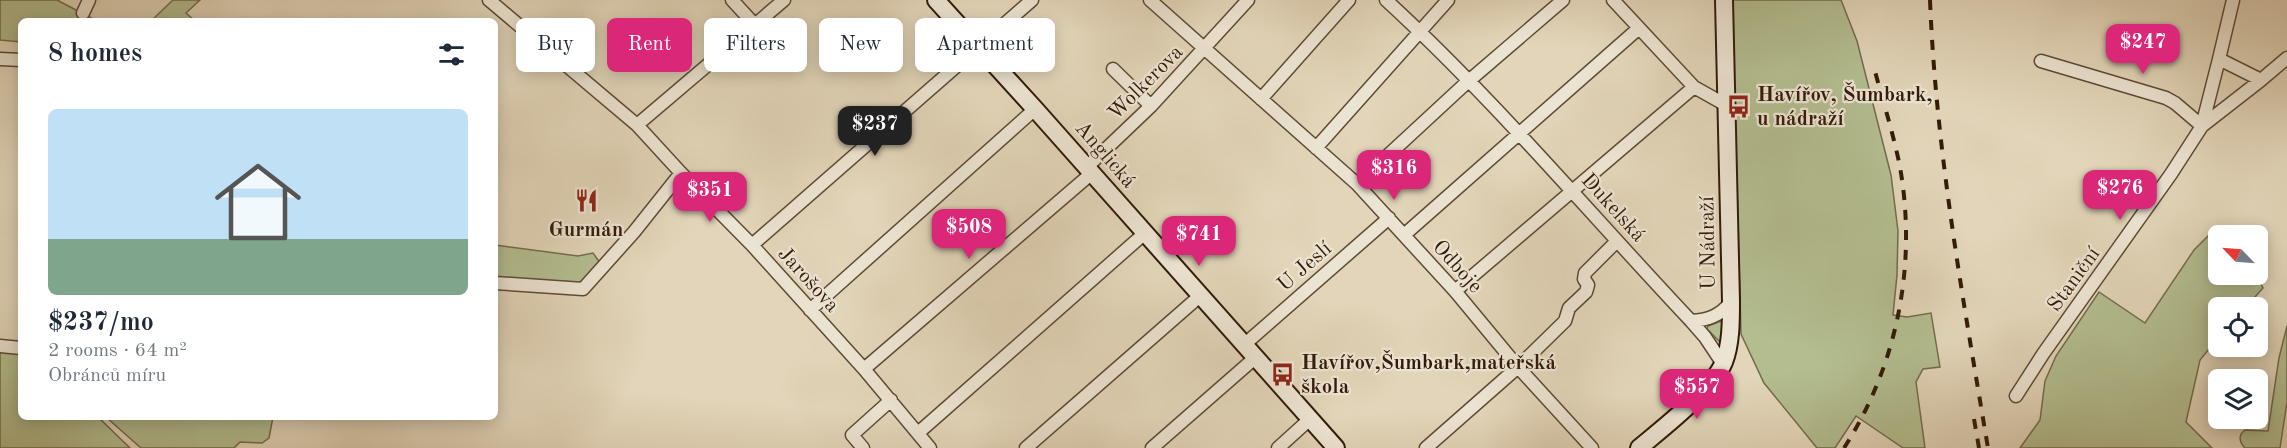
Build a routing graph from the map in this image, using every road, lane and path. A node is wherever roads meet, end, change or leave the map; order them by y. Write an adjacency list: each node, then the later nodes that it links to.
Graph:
1 (89, 0): 16 (street)
2 (489, 0): 40 (street, Jarošova)
3 (732, 0): 17 (street)
4 (784, 0): 18 (street)
5 (936, 0): 19 (street, Anglická)
6 (1032, 0): 20 (street)
7 (1150, 0): 23 (street, Odboje)
8 (1248, 0): 23 (street)
9 (1349, 0): 36 (street)
10 (1386, 0): 22 (street, Dukelská)
11 (1448, 0): 22 (street)
12 (1563, 0): 34 (street)
13 (1613, 0): 21 (street)
14 (1724, 0): 37 (street, U Nádraží)
15 (2233, 0): 26 (street, Staniční)
16 (83, 13)
17 (749, 18)
18 (763, 18)
19 (952, 18)
20 (1012, 18)
21 (1639, 28): 35 (street); 42 (street)
22 (1421, 32): 34 (street, Dukelská); 43 (street)
23 (1204, 49): 36 (street, Odboje); 38 (street, Wolkerova)
24 (2287, 58): 33 (street, Staniční)
25 (0, 59): 27 (street)
26 (2219, 59): 33 (street); 41 (street, Staniční)
27 (18, 60)
28 (2041, 61): 41 (street)
29 (704, 68): 40 (street)
30 (1113, 69): 38 (street)
31 (951, 72): 52 (street)
32 (1001, 72): 39 (street, Anglická)
33 (2261, 80): 41 (street, Staniční)
34 (1468, 82): 42 (street, Dukelská); 46 (street)
35 (1694, 87): 37 (street); 47 (street)
36 (1261, 99): 43 (street, Odboje)
37 (1726, 105): 56 (street, U Nádraží)
38 (1151, 106): 44 (street, Wolkerova)
39 (1035, 109): 44 (street, Anglická); 57 (street)
40 (637, 124): 45 (street, Jarošova)
41 (2202, 126): 66 (street, Staniční)
42 (1519, 134): 47 (street, Dukelská); 50 (street)
43 (1316, 148): 46 (street, Odboje)
44 (1089, 170): 49 (street, Anglická); 65 (street, Wolkerova)
45 (681, 173): 52 (street, Jarošova); 53 (street)
46 (1357, 184): 48 (street, Odboje)
47 (1572, 189): 51 (street, Dukelská); 54 (street)
48 (1389, 218): 50 (street, Odboje); 59 (street, U Jeslí)
49 (1145, 233): 55 (street, Anglická); 69 (street)
50 (1404, 235): 54 (street, Odboje)
51 (1617, 241): 58 (street, Dukelská); 64 (street)
52 (752, 245): 57 (street, Jarošova)
53 (498, 283)
54 (1455, 291): 64 (street, Odboje)
55 (1201, 295): 59 (street, Anglická); 72 (street)
56 (1731, 302): 58 (street); 63 (street, U Nádraží)
57 (810, 310): 65 (street, Jarošova)
58 (1691, 321): 63 (street, Dukelská)
59 (1245, 344): 62 (street, Anglická)
60 (0, 346): 61 (street)
61 (18, 348)
62 (1256, 357): 68 (street, Anglická); 73 (street)
63 (1723, 364): 78 (street, U Nádraží)
64 (1518, 366): 76 (street); 77 (street, Odboje)
65 (864, 369): 67 (street, Jarošova)
66 (2016, 396)
67 (891, 400): 69 (street, Jarošova); 70 (street)
68 (1310, 419): 74 (street); 75 (street, Anglická)
69 (918, 434): 71 (street, Jarošova)
70 (863, 448)
71 (930, 448)
72 (1026, 448)
73 (1152, 448)
74 (1278, 448)
75 (1336, 448)
76 (1426, 448)
77 (1592, 448)
78 (1639, 448)

